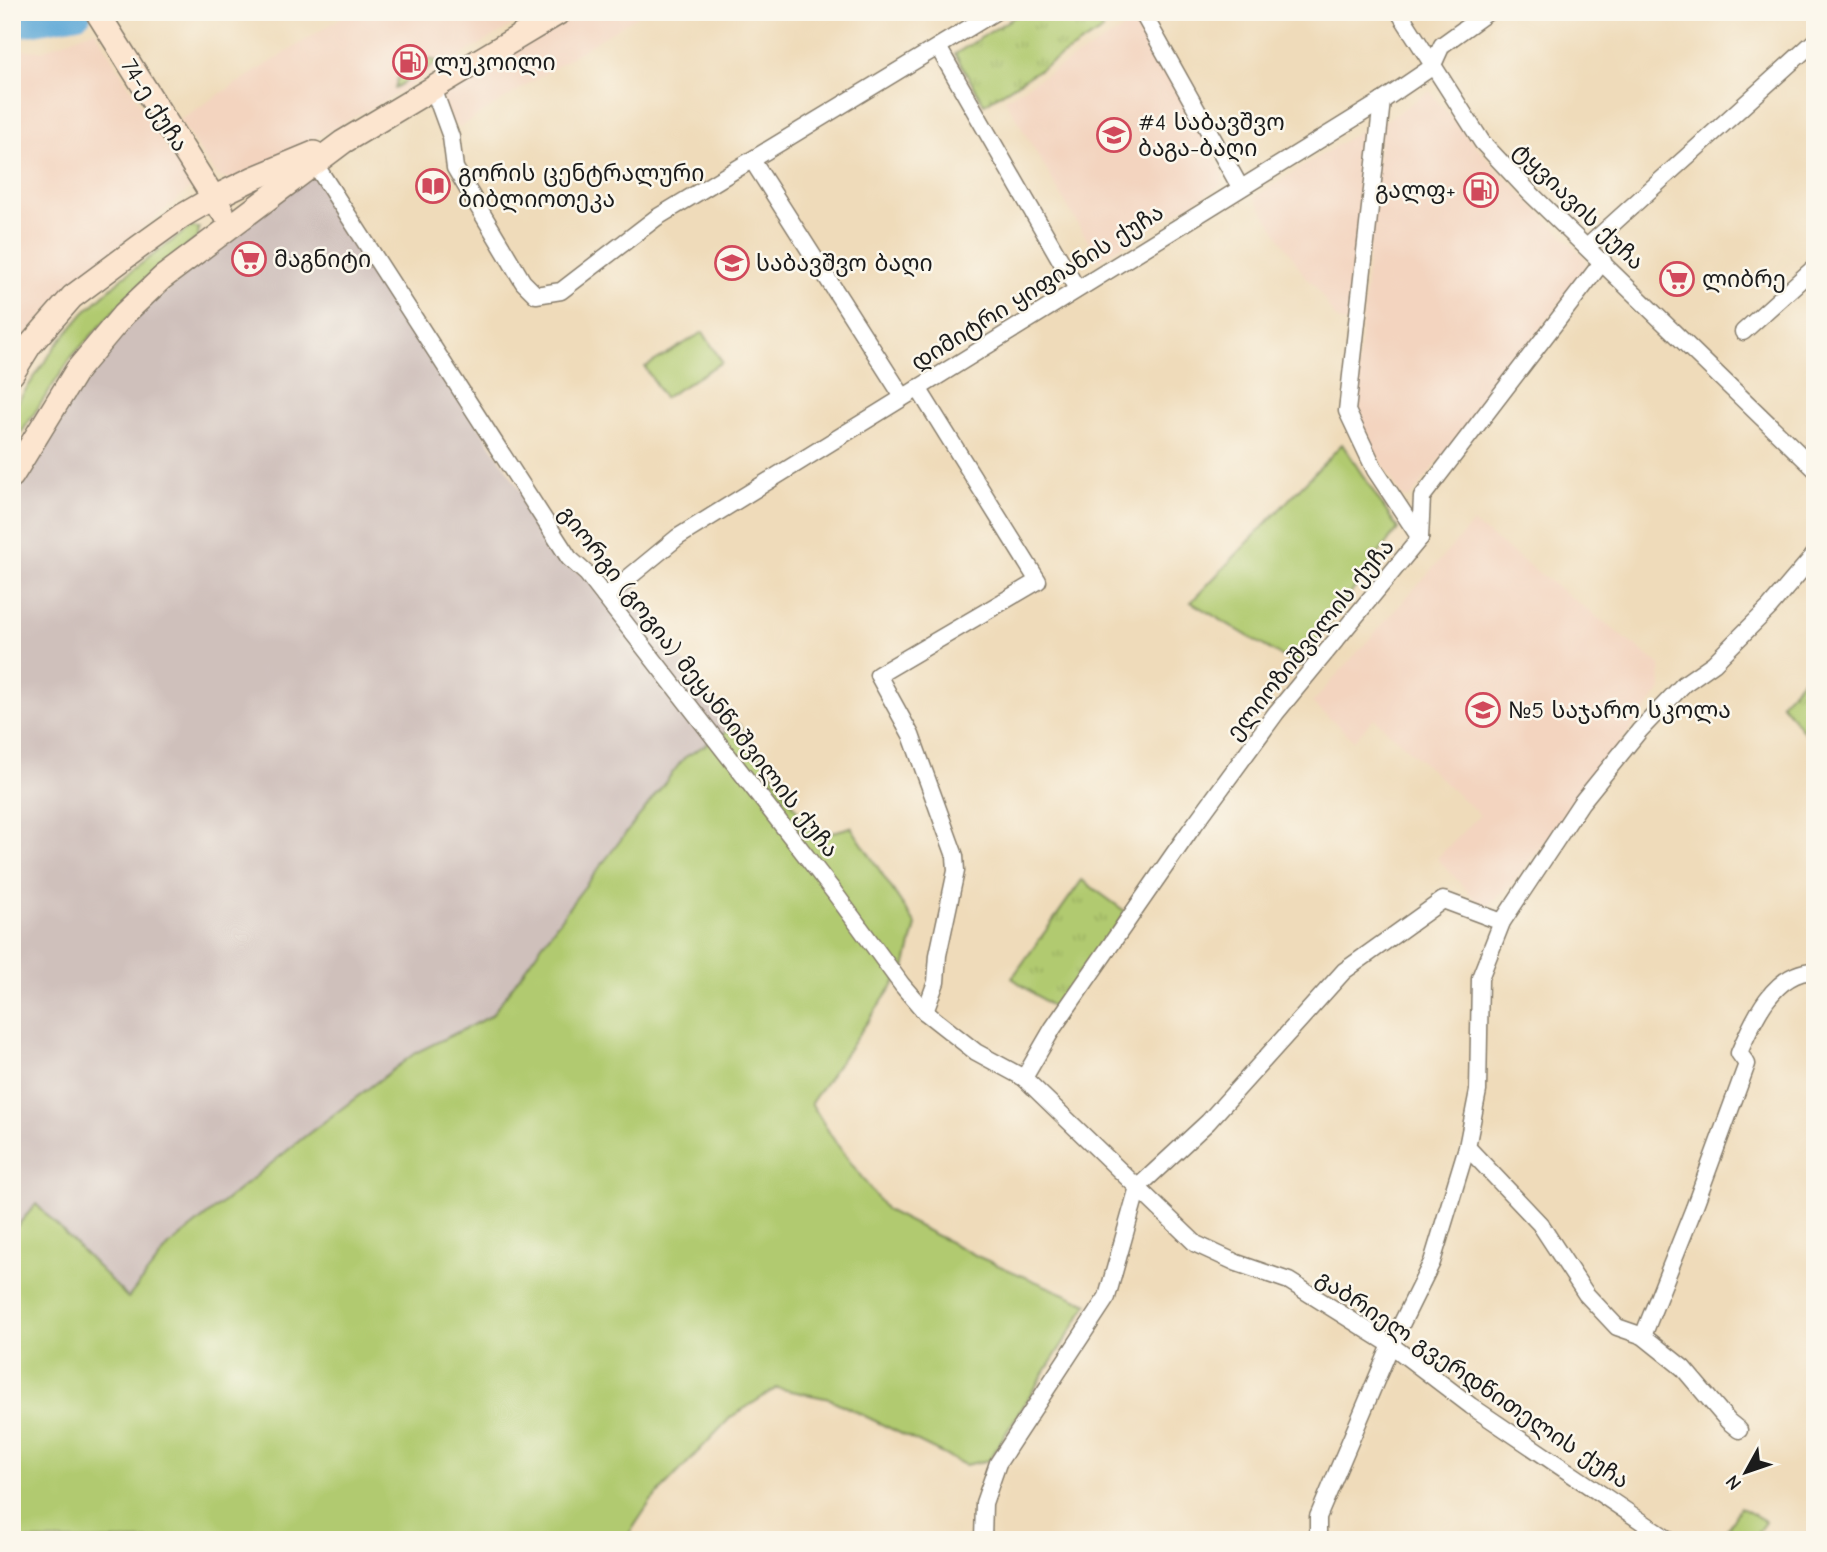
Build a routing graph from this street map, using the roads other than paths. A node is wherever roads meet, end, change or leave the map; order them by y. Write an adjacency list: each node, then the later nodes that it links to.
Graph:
1 (560, 12): 10 (main road)
2 (995, 12): 8 (street)
3 (1142, 12): 15 (street)
4 (1399, 12): 9 (street, ტყვიავის ქუჩა)
5 (1488, 12): 9 (street, დიმიტრი ყიფიანის ქუჩა)
6 (101, 18): 16 (main road, 74-ე ქუჩა)
7 (1815, 41): 18 (street)
8 (938, 47): 13 (street); 21 (street)
9 (1432, 67): 11 (street, დიმიტრი ყიფიანის ქუჩა); 18 (street, ტყვიავის ქუჩა)
10 (433, 88): 12 (main road); 13 (street)
11 (1381, 101): 15 (street, დიმიტრი ყიფიანის ქუჩა); 28 (street, ელიოზიშვილის ქუჩა)
12 (343, 142): 14 (main road); 16 (main road)
13 (752, 160): 25 (street)
14 (315, 164): 17 (main road); 30 (street, გიორგი (გოგია) მეყანწიშვილის ქუჩა)
15 (1240, 187): 21 (street, დიმიტრი ყიფიანის ქუჩა)
16 (213, 198): 17 (main road, 74-ე ქუჩა); 23 (main road)
17 (225, 231): 27 (main road)
18 (1587, 247): 19 (street, ტყვიავის ქუჩა)
19 (1602, 261): 26 (street, ტყვიავის ქუჩა); 28 (street)
20 (1815, 267): 22 (street)
21 (1077, 289): 24 (street, დიმიტრი ყიფიანის ქუჩა)
22 (1743, 332)
23 (12, 374)
24 (918, 388): 25 (street, დიმიტრი ყიფიანის ქუჩა); 33 (street)
25 (903, 397): 30 (street, დიმიტრი ყიფიანის ქუჩა)
26 (1815, 468)
27 (12, 476)
28 (1420, 538): 34 (street, ელიოზიშვილის ქუჩა)
29 (1815, 554): 31 (street)
30 (605, 597): 33 (street, გიორგი (გოგია) მეყანწიშვილის ქუჩა)
31 (1502, 922): 35 (street); 36 (street)
32 (1815, 971): 37 (street)
33 (925, 1012): 34 (street, გიორგი (გოგია) მეყანწიშვილის ქუჩა)
34 (1024, 1078): 36 (street, გაბრიელ გვერდწითელის ქუჩა)
35 (1467, 1147): 37 (street); 38 (street)
36 (1138, 1187): 38 (street, გაბრიელ გვერდწითელის ქუჩა); 40 (street)
37 (1643, 1336): 39 (street)
38 (1391, 1345): 41 (street); 42 (street, გაბრიელ გვერდწითელის ქუჩა)
39 (1740, 1430)
40 (983, 1540)
41 (1318, 1540)
42 (1669, 1540)

